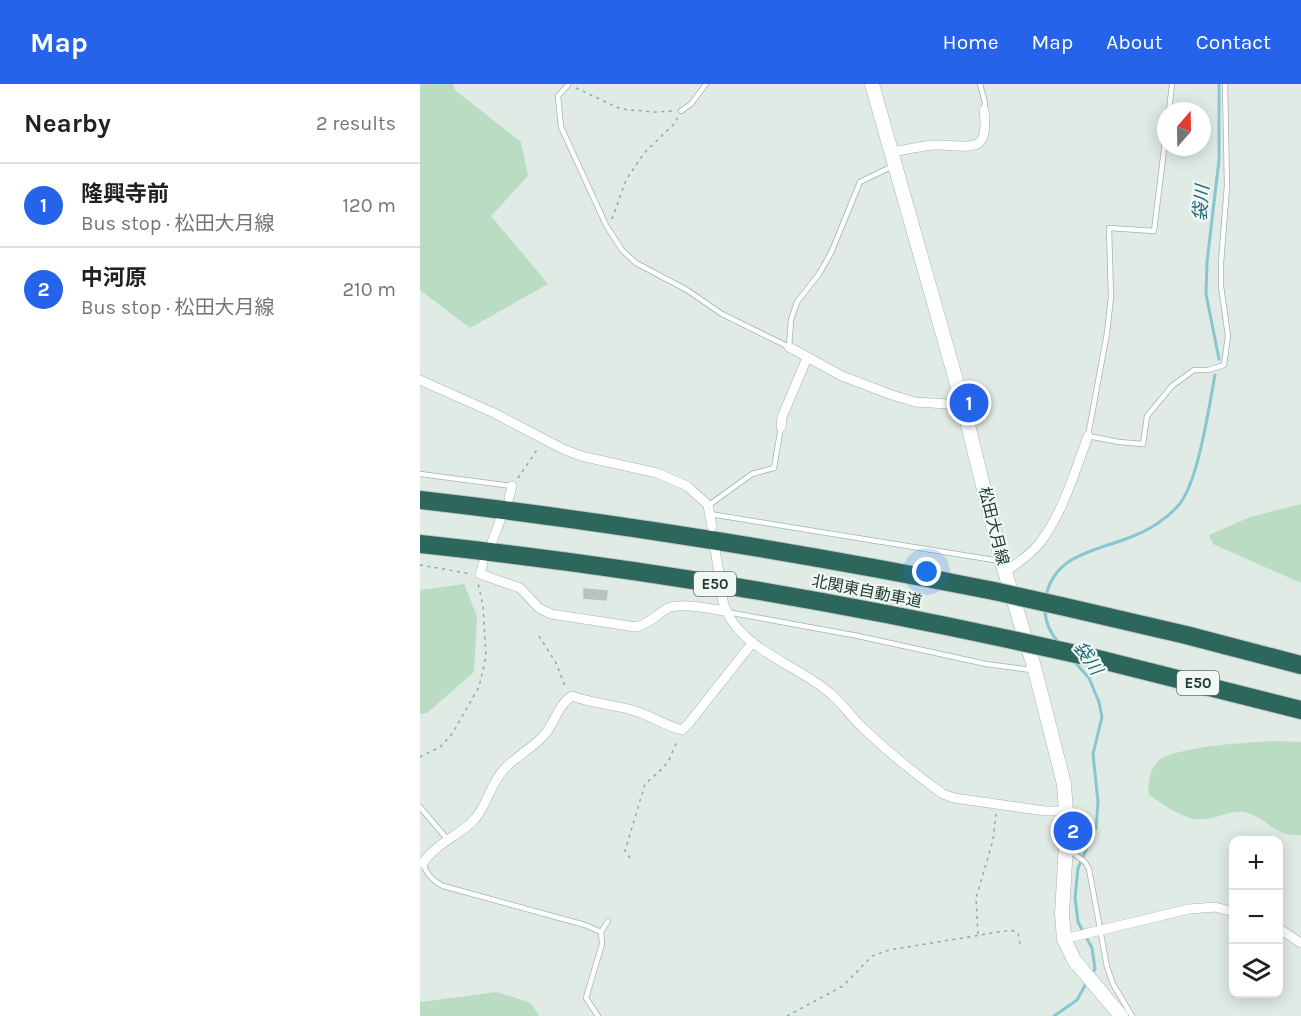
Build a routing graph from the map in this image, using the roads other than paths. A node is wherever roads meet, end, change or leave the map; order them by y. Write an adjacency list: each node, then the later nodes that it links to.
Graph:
1 (706, 84): 9 (lane)
2 (872, 84): 11 (main road, 松田大月線)
3 (980, 84): 8 (lane)
4 (1172, 84): 7 (lane)
5 (1225, 84): 17 (lane)
6 (568, 85): 12 (lane)
7 (1170, 102)
8 (984, 110): 11 (street)
9 (681, 111)
10 (1163, 156): 17 (lane)
11 (894, 158): 12 (lane); 15 (main road, 松田大月線)
12 (789, 347): 13 (street)
13 (807, 358): 15 (street); 16 (street)
14 (420, 380): 22 (street)
15 (963, 405): 29 (main road, 松田大月線)
16 (781, 427): 22 (lane)
17 (1088, 436): 29 (street)
18 (420, 474): 19 (lane)
19 (512, 486): 20 (street)
20 (509, 498)
21 (420, 500): 34 (highway, 北関東自動車道, bridge)
22 (709, 510): 24 (street); 29 (lane)
23 (501, 518): 25 (street)
24 (712, 527)
25 (492, 542)
26 (420, 544): 36 (highway, 北関東自動車道 / E50, bridge)
27 (715, 549): 30 (street)
28 (483, 564): 32 (street)
29 (1004, 567): 35 (main road, 松田大月線)
30 (719, 573)
31 (722, 596): 32 (street)
32 (725, 611): 33 (street); 35 (lane)
33 (753, 642): 38 (street); 39 (street)
34 (1301, 665)
35 (1035, 670): 38 (main road, 松田大月線)
36 (1301, 710)
37 (420, 807): 39 (lane)
38 (1067, 811): 40 (main road, 松田大月線)
39 (448, 840): 41 (street)
40 (1071, 851): 44 (lane); 47 (main road, 松田大月線)
41 (422, 863): 46 (lane)
42 (1229, 911): 44 (street)
43 (608, 921): 46 (lane)
44 (1097, 931): 47 (street); 51 (lane)
45 (1283, 931): 48 (street)
46 (601, 932): 49 (lane)
47 (1067, 938): 50 (main road, 松田大月線)
48 (1301, 944)
49 (598, 1016)
50 (1121, 1016)
51 (1132, 1016)

